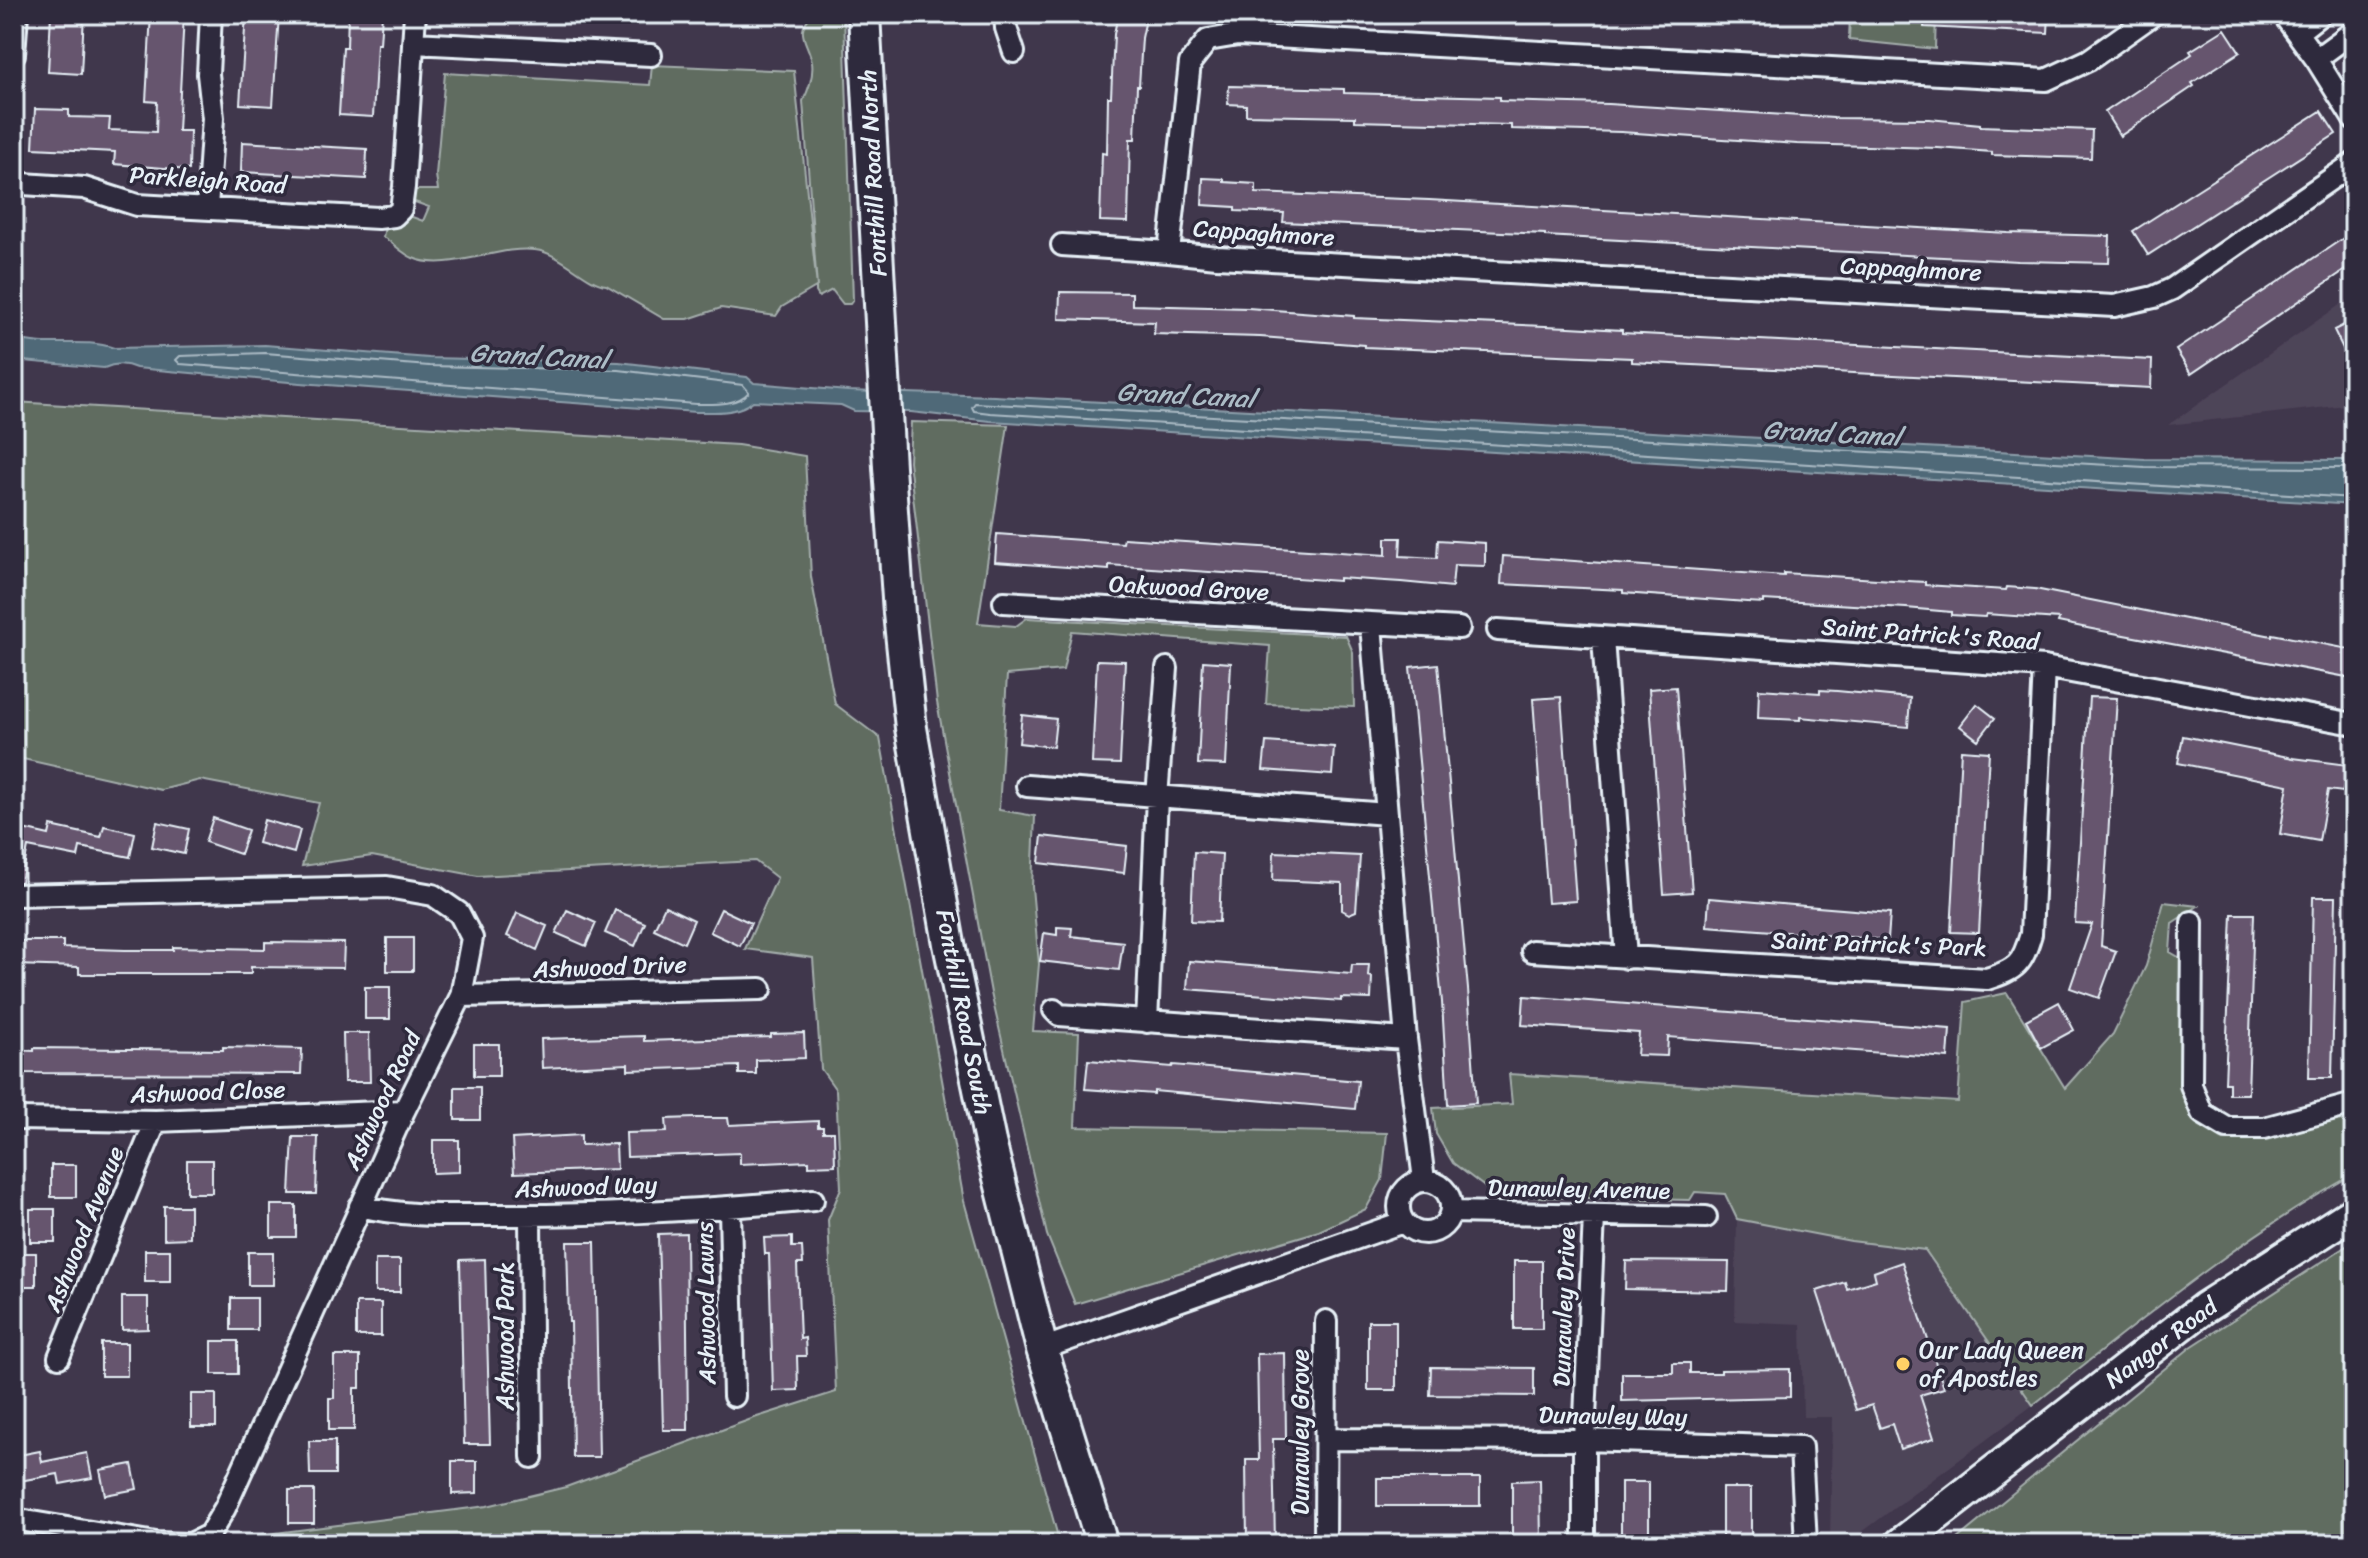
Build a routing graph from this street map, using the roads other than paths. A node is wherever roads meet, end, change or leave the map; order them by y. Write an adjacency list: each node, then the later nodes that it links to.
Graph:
1 (17, 14): 13 (street)
2 (211, 14): 19 (street)
3 (415, 14): 11 (street)
4 (864, 14): 22 (main road, Fonthill Road North)
5 (1005, 14): 12 (street)
6 (2154, 14): 21 (street, Cappaghmore)
7 (2283, 14): 10 (street)
8 (2321, 14): 10 (street)
9 (2354, 31): 15 (street)
10 (2297, 33): 15 (street)
11 (413, 43): 14 (street); 19 (street, Parkleigh Road)
12 (1014, 52)
13 (14, 54)
14 (651, 55)
15 (2316, 59): 16 (street)
16 (2354, 120)
17 (2354, 163): 21 (street, Cappaghmore)
18 (14, 180): 19 (street, Parkleigh Road)
19 (207, 208)
20 (1062, 245): 21 (street)
21 (1169, 252)
22 (889, 467): 58 (main road, Fonthill Road South)
23 (1004, 602): 24 (street, Oakwood Grove)
24 (1371, 625): 25 (street, Oakwood Grove); 33 (street)
25 (1459, 628)
26 (1498, 630): 27 (street, Saint Patrick's Road)
27 (1603, 638): 28 (street, Saint Patrick's Road); 37 (street)
28 (2044, 667): 30 (street, Saint Patrick's Road); 37 (street, Saint Patrick's Park)
29 (1167, 668): 32 (street)
30 (2354, 724)
31 (1027, 786): 32 (street)
32 (1157, 797): 33 (street); 41 (street)
33 (1387, 814): 42 (street)
34 (14, 895): 39 (street, Ashwood Road)
35 (2192, 922): 43 (street)
36 (1532, 951): 37 (street, Saint Patrick's Park)
37 (1626, 958)
38 (761, 989): 39 (street, Ashwood Drive)
39 (461, 996): 44 (street, Ashwood Road)
40 (1054, 1010): 41 (street)
41 (1147, 1022): 42 (street)
42 (1406, 1039): 47 (street)
43 (2354, 1104)
44 (404, 1111): 46 (street, Ashwood Close); 49 (street, Ashwood Road)
45 (14, 1119): 46 (street, Ashwood Close)
46 (156, 1121): 59 (street, Ashwood Avenue)
47 (1424, 1180): 51 (street); 56 (street)
48 (813, 1200): 50 (street, Ashwood Way)
49 (360, 1206): 53 (street, Ashwood Way); 65 (street, Ashwood Road)
50 (730, 1208): 53 (street, Ashwood Way); 60 (street, Ashwood Lawns)
51 (1451, 1212): 54 (street, Dunawley Avenue); 56 (street)
52 (2354, 1212): 71 (main road, Nangor Road)
53 (530, 1216): 63 (street, Ashwood Park)
54 (1594, 1216): 55 (street, Dunawley Avenue); 62 (street, Dunawley Drive)
55 (1706, 1217)
56 (1403, 1222): 58 (street)
57 (1326, 1321): 61 (street, Dunawley Grove)
58 (1042, 1349): 64 (main road, Fonthill Road South)
59 (59, 1357)
60 (734, 1396)
61 (1328, 1439): 62 (street, Dunawley Way); 68 (street, Dunawley Grove)
62 (1584, 1440): 69 (street, Dunawley Drive); 70 (street, Dunawley Way)
63 (532, 1457)
64 (1086, 1491): 66 (main road, Fonthill Road South); 67 (main road)
65 (14, 1519)
66 (1102, 1544)
67 (1122, 1544)
68 (1325, 1544)
69 (1584, 1544)
70 (1806, 1544)
71 (1900, 1544)

